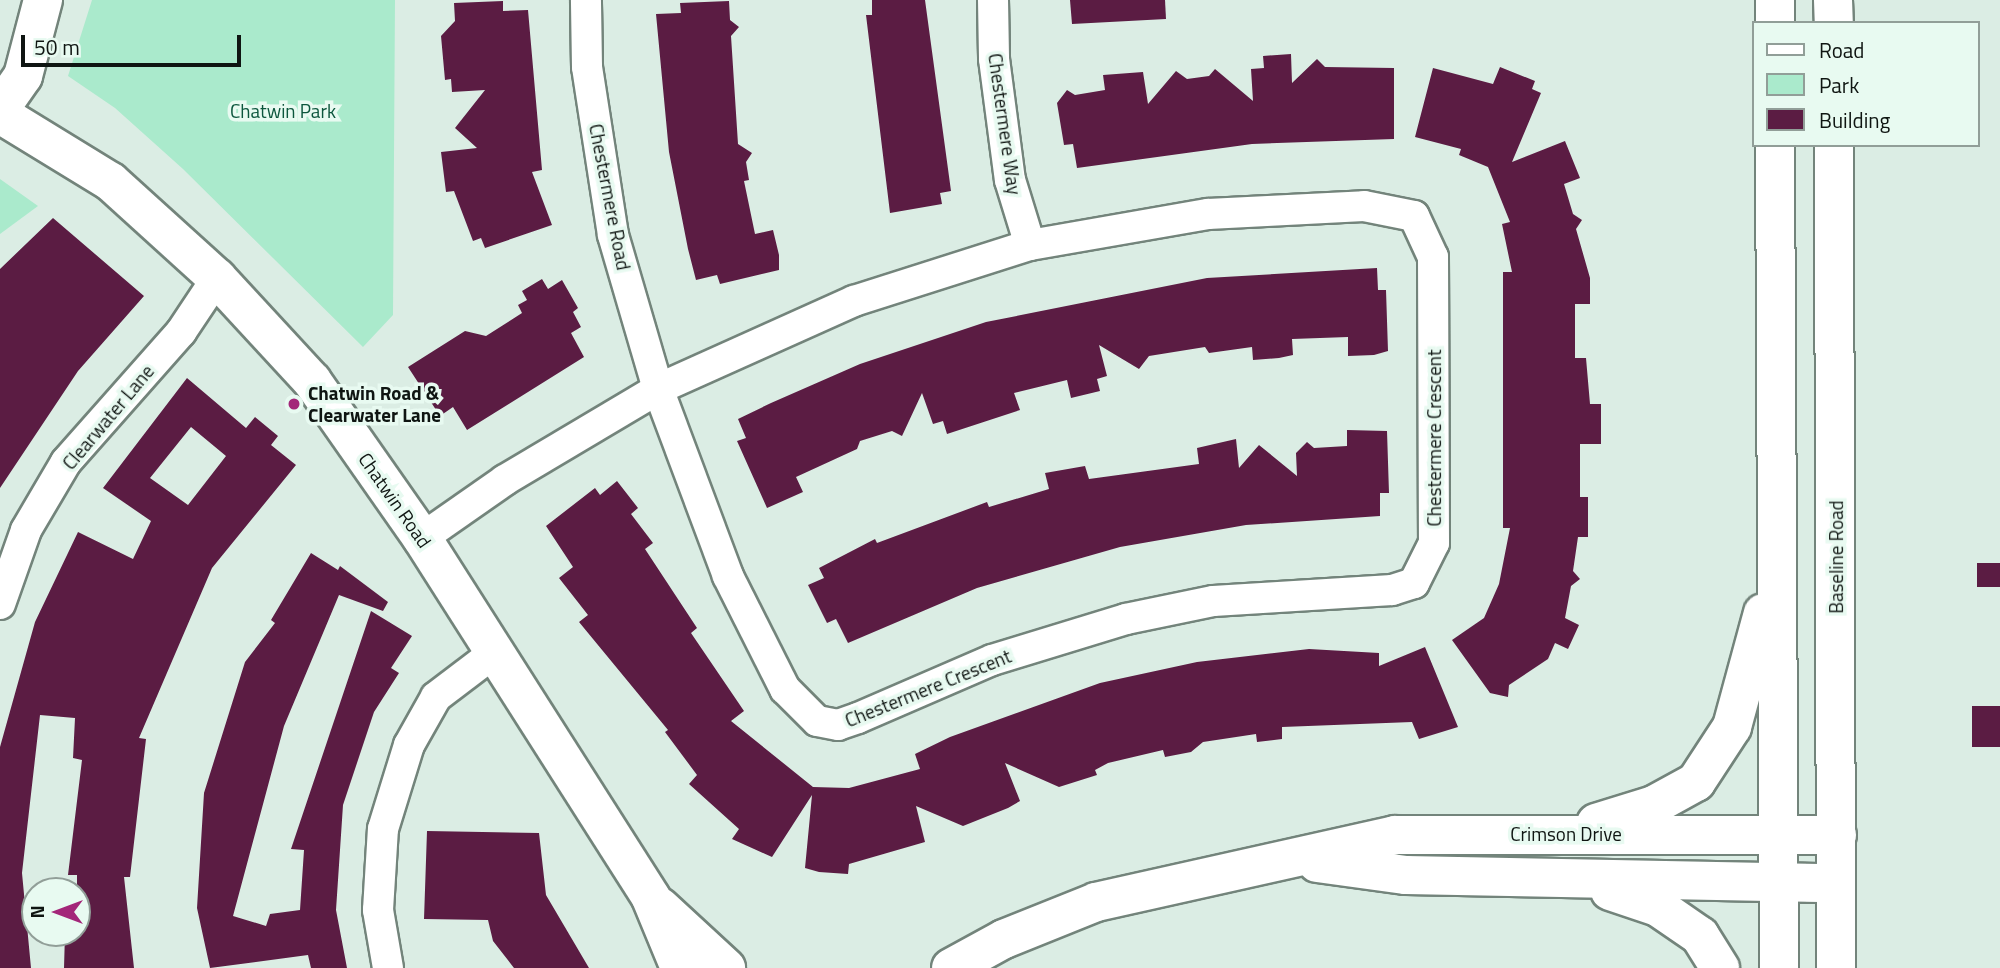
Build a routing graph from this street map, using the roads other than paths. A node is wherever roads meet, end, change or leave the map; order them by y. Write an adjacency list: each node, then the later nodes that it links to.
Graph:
1 (43, 0): 8 (street)
2 (586, 0): 13 (street, Chestermere Road)
3 (993, 0): 11 (street, Chestermere Way)
4 (1775, 0): 6 (street)
5 (1833, 0): 7 (street)
6 (1775, 21)
7 (1833, 21)
8 (0, 111): 12 (street, Chatwin Road)
9 (1775, 147): 15 (street)
10 (1834, 147): 20 (street, Baseline Road)
11 (1030, 245): 13 (street, Chestermere Crescent); 13 (street, Chestermere Crescent)
12 (218, 278): 14 (street, Chatwin Road); 16 (street, Clearwater Lane)
13 (658, 389): 14 (street, Chestermere Crescent)
14 (422, 538): 17 (street, Chatwin Road)
15 (1777, 564): 18 (street); 19 (street)
16 (0, 604)
17 (494, 653): 25 (street, Chatwin Road); 26 (street)
18 (1562, 834): 19 (street, Crimson Drive); 21 (street, Crimson Drive)
19 (1777, 834): 20 (street, Crimson Drive); 23 (street)
20 (1837, 835): 24 (street, Baseline Road)
21 (1298, 860): 22 (street, Crimson Drive); 29 (street, Crimson Drive)
22 (1578, 880): 23 (street, Crimson Drive); 30 (street)
23 (1779, 883): 24 (street, Crimson Drive); 31 (street)
24 (1835, 883): 32 (street, Baseline Road)
25 (651, 898): 27 (street, Chatwin Road); 28 (street, Chatwin Road)
26 (388, 968)
27 (681, 968)
28 (726, 968)
29 (951, 968)
30 (1720, 968)
31 (1779, 968)
32 (1836, 968)

